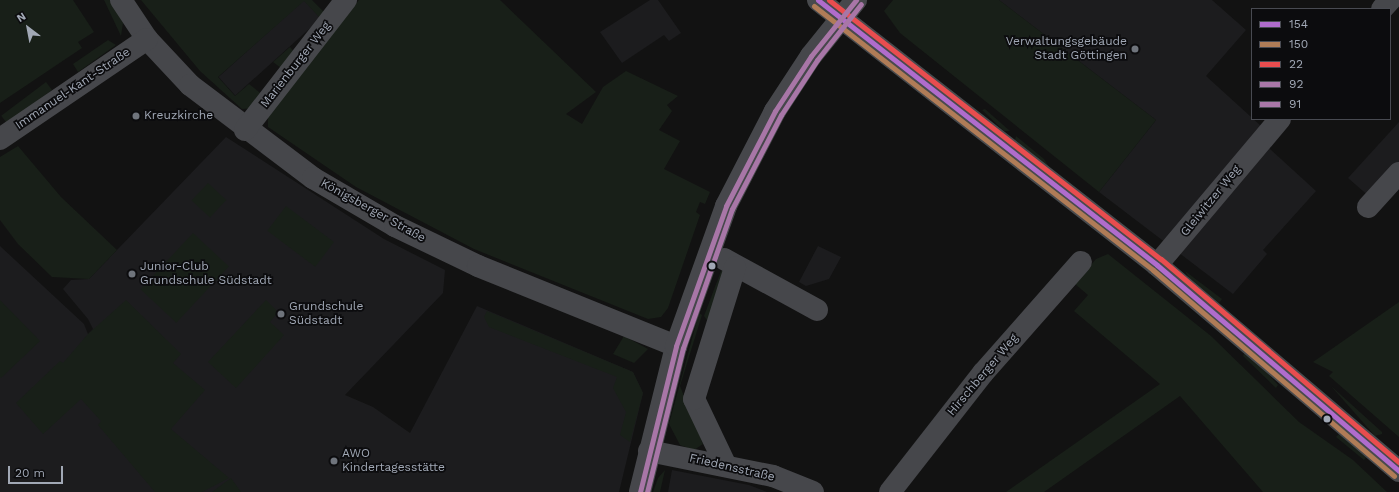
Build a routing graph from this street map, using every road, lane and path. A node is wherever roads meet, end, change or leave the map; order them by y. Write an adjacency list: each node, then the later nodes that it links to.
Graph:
1 (121, 0): 8 (street, Königsberger Straße)
2 (346, 0): 10 (street, Marienburger Weg)
3 (818, 0): 7 (main road)
4 (856, 0): 7 (street)
5 (1390, 0): 6 (street)
6 (1383, 8)
7 (841, 19): 14 (street); 16 (main road)
8 (147, 39): 10 (street, Königsberger Straße); 11 (street, Immanuel-Kant-Straße)
9 (1279, 120): 16 (street, Gleiwitzer Weg)
10 (245, 130): 19 (street, Königsberger Straße)
11 (0, 139)
12 (1399, 173): 13 (street)
13 (1368, 206)
14 (708, 248): 17 (street); 19 (street)
15 (1081, 262): 25 (street, Hirschberger Weg)
16 (1157, 265): 22 (main road)
17 (735, 267): 18 (street); 21 (street)
18 (817, 310)
19 (676, 346): 20 (street)
20 (649, 452): 21 (street, Friedensstraße); 23 (street)
21 (726, 466): 24 (street, Friedensstraße)
22 (1399, 471)
23 (640, 492)
24 (813, 492)
25 (890, 492)

